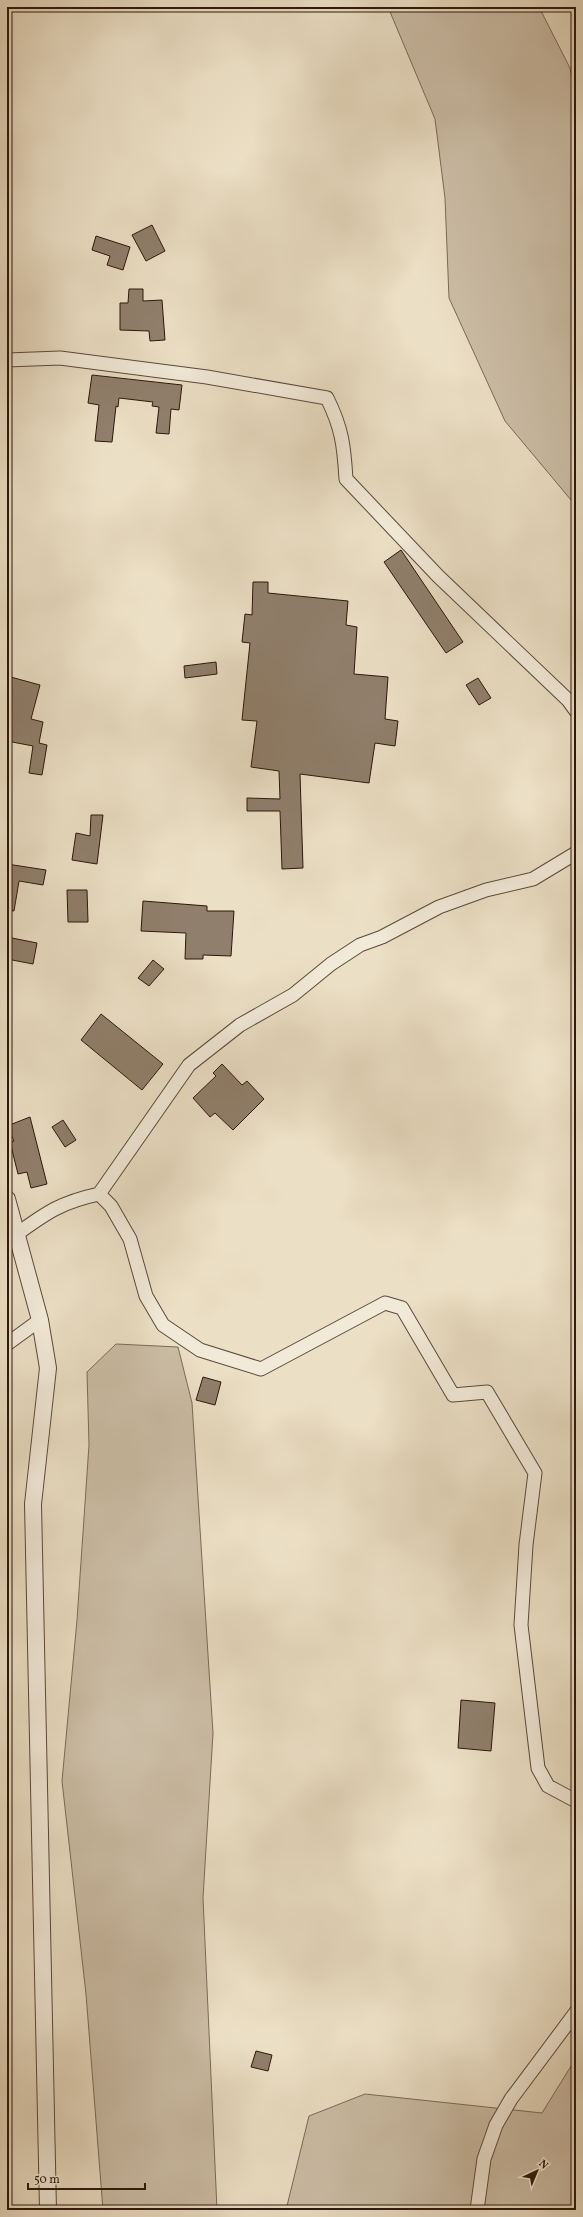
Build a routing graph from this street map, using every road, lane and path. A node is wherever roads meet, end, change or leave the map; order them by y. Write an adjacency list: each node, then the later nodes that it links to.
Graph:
1 (7, 360): 2 (street)
2 (576, 712)
3 (576, 853): 4 (street)
4 (99, 1194): 6 (street); 9 (street)
5 (7, 1199): 6 (street)
6 (17, 1234): 7 (street)
7 (40, 1320): 8 (street); 11 (street)
8 (7, 1344)
9 (576, 1801)
10 (576, 2012): 12 (street)
11 (48, 2210)
12 (477, 2210)

